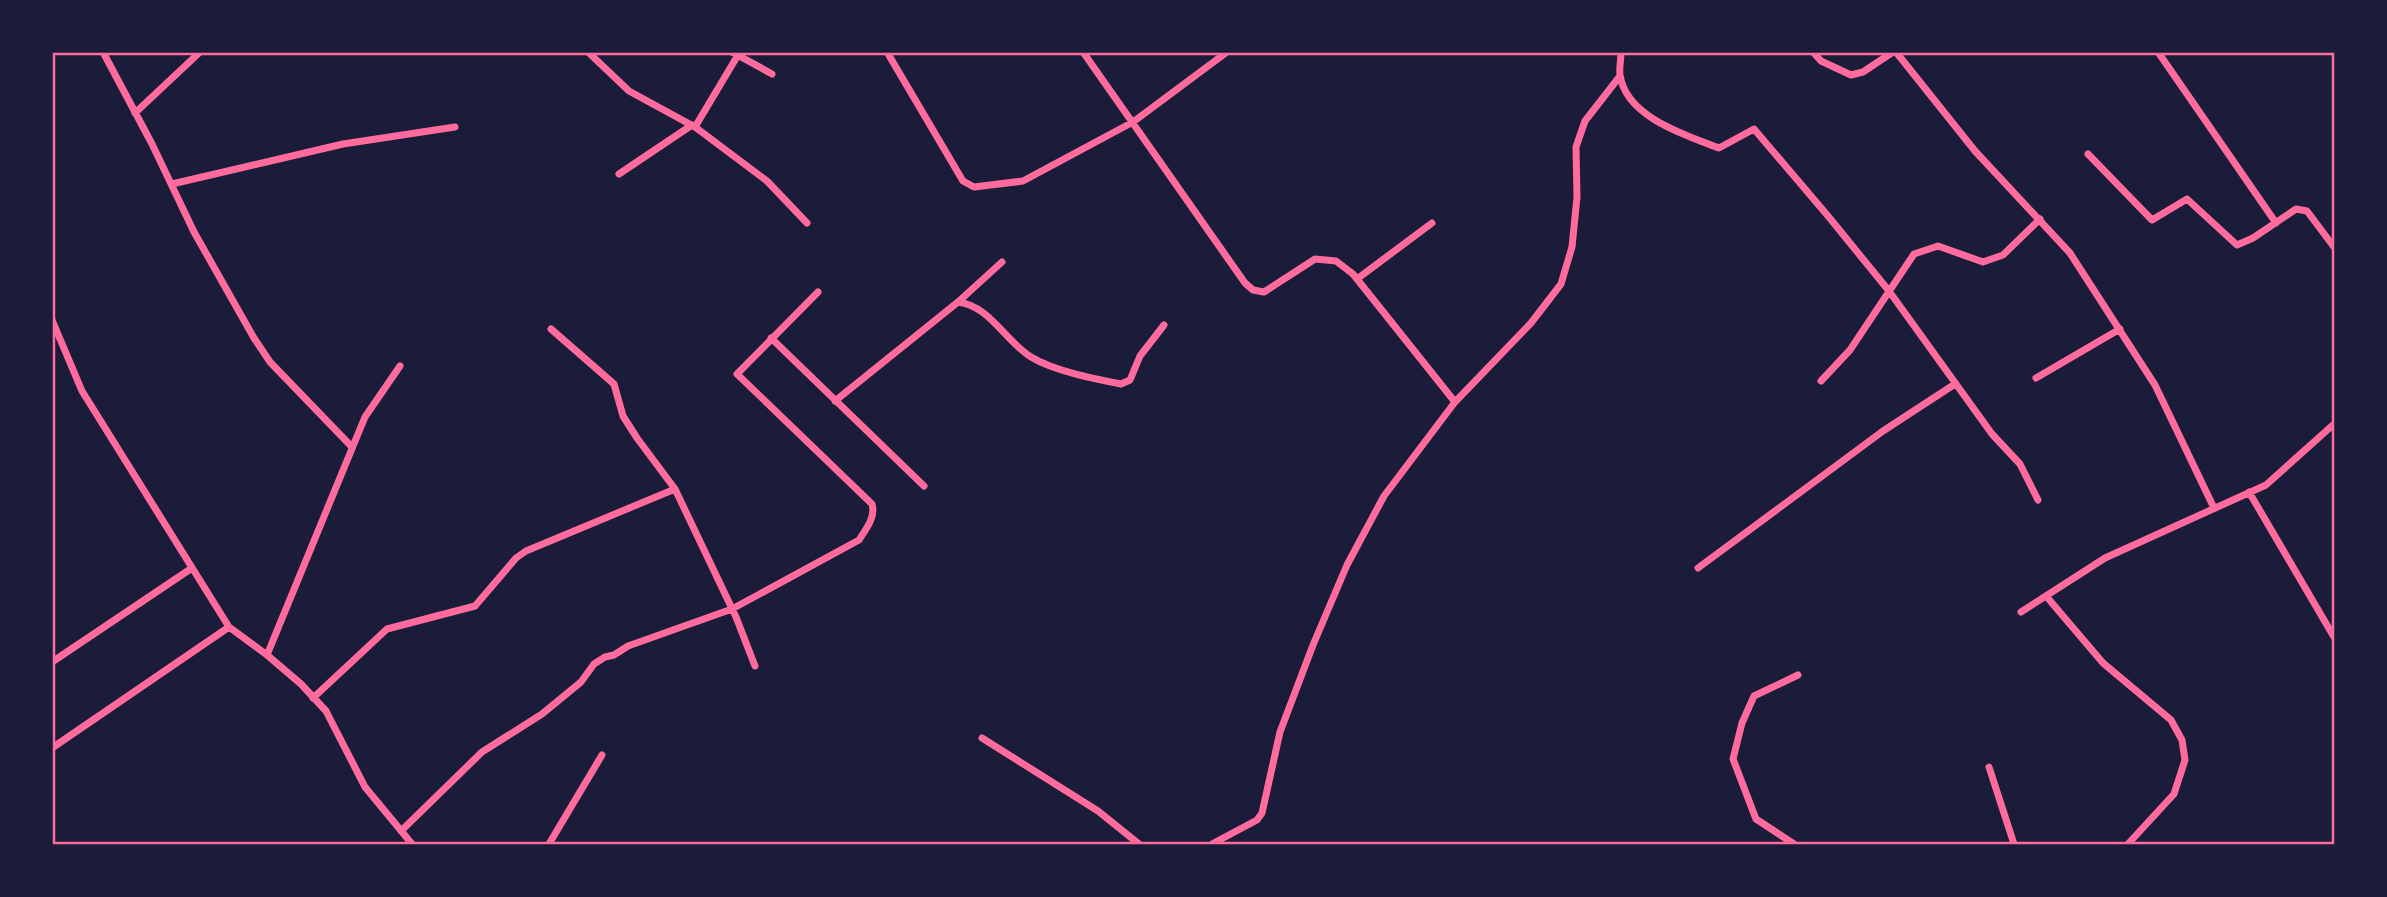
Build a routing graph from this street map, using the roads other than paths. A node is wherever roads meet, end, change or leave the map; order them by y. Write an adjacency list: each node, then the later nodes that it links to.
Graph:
1 (103, 52): 16 (street)
2 (200, 52): 16 (street)
3 (588, 52): 18 (street)
4 (887, 52): 17 (street)
5 (1083, 52): 17 (street)
6 (1211, 52): 13 (street)
7 (1227, 52): 13 (street)
8 (1621, 52): 15 (street)
9 (1813, 52): 10 (street)
10 (1895, 52): 23 (street)
11 (2158, 52): 26 (street)
12 (735, 54): 14 (street); 18 (street)
13 (1217, 60): 17 (street)
14 (772, 74)
15 (1620, 76): 30 (street); 43 (street)
16 (135, 113): 22 (street)
17 (1133, 122): 29 (street)
18 (693, 126): 21 (street); 24 (street)
19 (455, 127): 22 (street)
20 (2088, 154): 26 (street)
21 (619, 174)
22 (172, 184): 45 (street)
23 (2040, 219): 30 (street); 36 (street)
24 (807, 223)
25 (1432, 223): 29 (street)
26 (2276, 223): 27 (street)
27 (2334, 247)
28 (1002, 262): 32 (street)
29 (1357, 279): 43 (street)
30 (1889, 291): 40 (street); 41 (street)
31 (818, 292): 37 (street)
32 (958, 302): 34 (street); 42 (street)
33 (52, 320): 51 (street)
34 (1164, 324)
35 (551, 329): 47 (street)
36 (2120, 329): 39 (street); 50 (street)
37 (771, 338): 42 (street); 54 (street)
38 (400, 366): 45 (street)
39 (2036, 378)
40 (1821, 381)
41 (1955, 384): 49 (street); 52 (street)
42 (835, 401): 46 (street)
43 (1455, 402): 71 (street)
44 (2334, 424): 48 (street)
45 (352, 446): 58 (street)
46 (924, 486)
47 (675, 489): 54 (street); 62 (street)
48 (2249, 492): 50 (street); 57 (street)
49 (2038, 500)
50 (2214, 508): 53 (street)
51 (192, 568): 56 (street); 59 (street)
52 (1698, 568)
53 (2046, 596): 55 (street); 74 (street)
54 (732, 609): 60 (street); 67 (street)
55 (2021, 612)
56 (229, 627): 58 (street); 64 (street)
57 (2334, 637)
58 (267, 654): 62 (street)
59 (52, 662)
60 (755, 666)
61 (1798, 675): 72 (street)
62 (313, 698): 67 (street)
63 (982, 738): 70 (street)
64 (52, 748)
65 (602, 755): 69 (street)
66 (1989, 768): 73 (street)
67 (401, 831): 68 (street)
68 (412, 845)
69 (549, 845)
70 (1139, 845)
71 (1212, 845)
72 (1794, 845)
73 (2014, 845)
74 (2128, 845)

